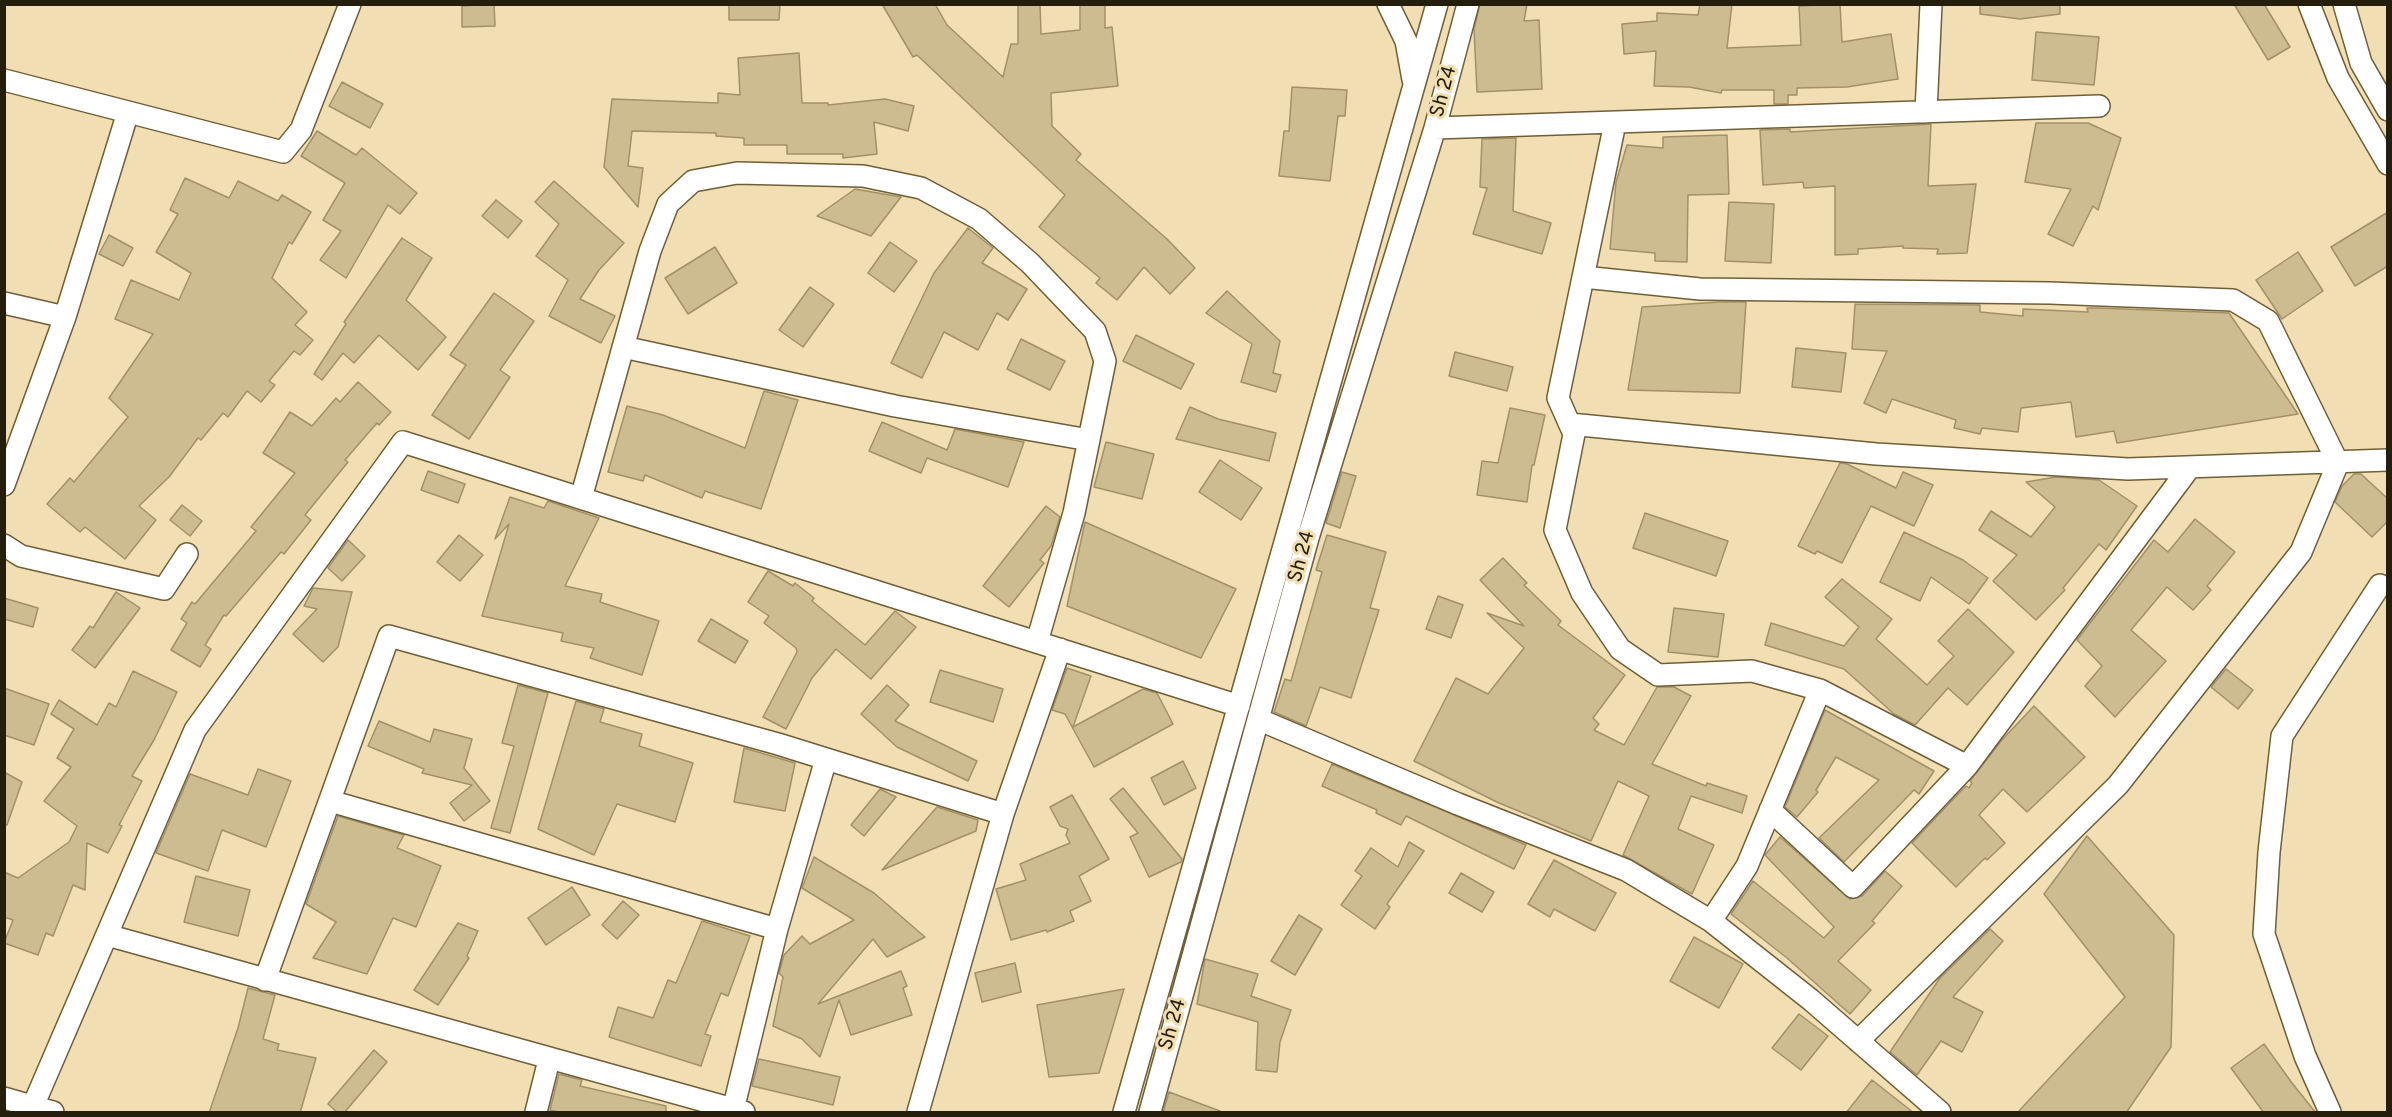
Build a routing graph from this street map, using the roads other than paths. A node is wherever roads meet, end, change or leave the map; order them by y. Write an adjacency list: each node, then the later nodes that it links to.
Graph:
1 (350, 4): 14 (street)
2 (1388, 4): 10 (street)
3 (1437, 4): 10 (street, Sh 24)
4 (1468, 4): 17 (street, Sh 24)
5 (1931, 4): 15 (street)
6 (2309, 4): 13 (street)
7 (2344, 4): 8 (street)
8 (2369, 78): 12 (street); 13 (street)
9 (4, 80): 14 (street)
10 (1414, 87): 36 (street, Sh 24)
11 (2099, 106): 15 (street)
12 (2388, 110)
13 (2357, 111): 18 (street)
14 (128, 112): 21 (street)
15 (1926, 112): 16 (street)
16 (1615, 123): 17 (street); 19 (street)
17 (1435, 128): 37 (street, Sh 24)
18 (2388, 164)
19 (1583, 277): 23 (street); 26 (street)
20 (4, 303): 21 (street)
21 (65, 317): 28 (street)
22 (623, 347): 24 (street); 24 (street); 29 (street)
23 (1570, 424): 27 (street); 35 (street)
24 (1089, 440): 33 (street)
25 (2388, 460): 26 (street)
26 (2338, 463): 27 (street); 47 (street)
27 (2190, 467): 39 (street)
28 (4, 485)
29 (581, 498): 33 (street); 45 (street)
30 (4, 545): 31 (street)
31 (187, 554)
32 (2380, 585): 57 (street)
33 (1037, 642): 34 (street)
34 (1060, 649): 36 (street); 42 (street)
35 (1820, 690): 39 (street); 41 (street)
36 (1239, 706): 54 (street, Sh 24)
37 (1260, 720): 43 (street); 55 (street, Sh 24)
38 (826, 759): 40 (street); 42 (street); 44 (street)
39 (1967, 766): 41 (street)
40 (330, 801): 44 (street); 46 (street)
41 (1770, 810): 43 (street)
42 (1003, 814): 53 (street)
43 (1711, 921): 47 (street)
44 (777, 929): 51 (street)
45 (106, 935): 46 (street); 50 (street)
46 (265, 980): 48 (street)
47 (1858, 1041): 56 (street)
48 (549, 1060): 51 (street); 52 (street)
49 (4, 1098): 50 (street)
50 (43, 1110)
51 (738, 1111)
52 (536, 1113)
53 (918, 1113)
54 (1124, 1113)
55 (1150, 1113)
56 (1940, 1113)
57 (2330, 1113)

